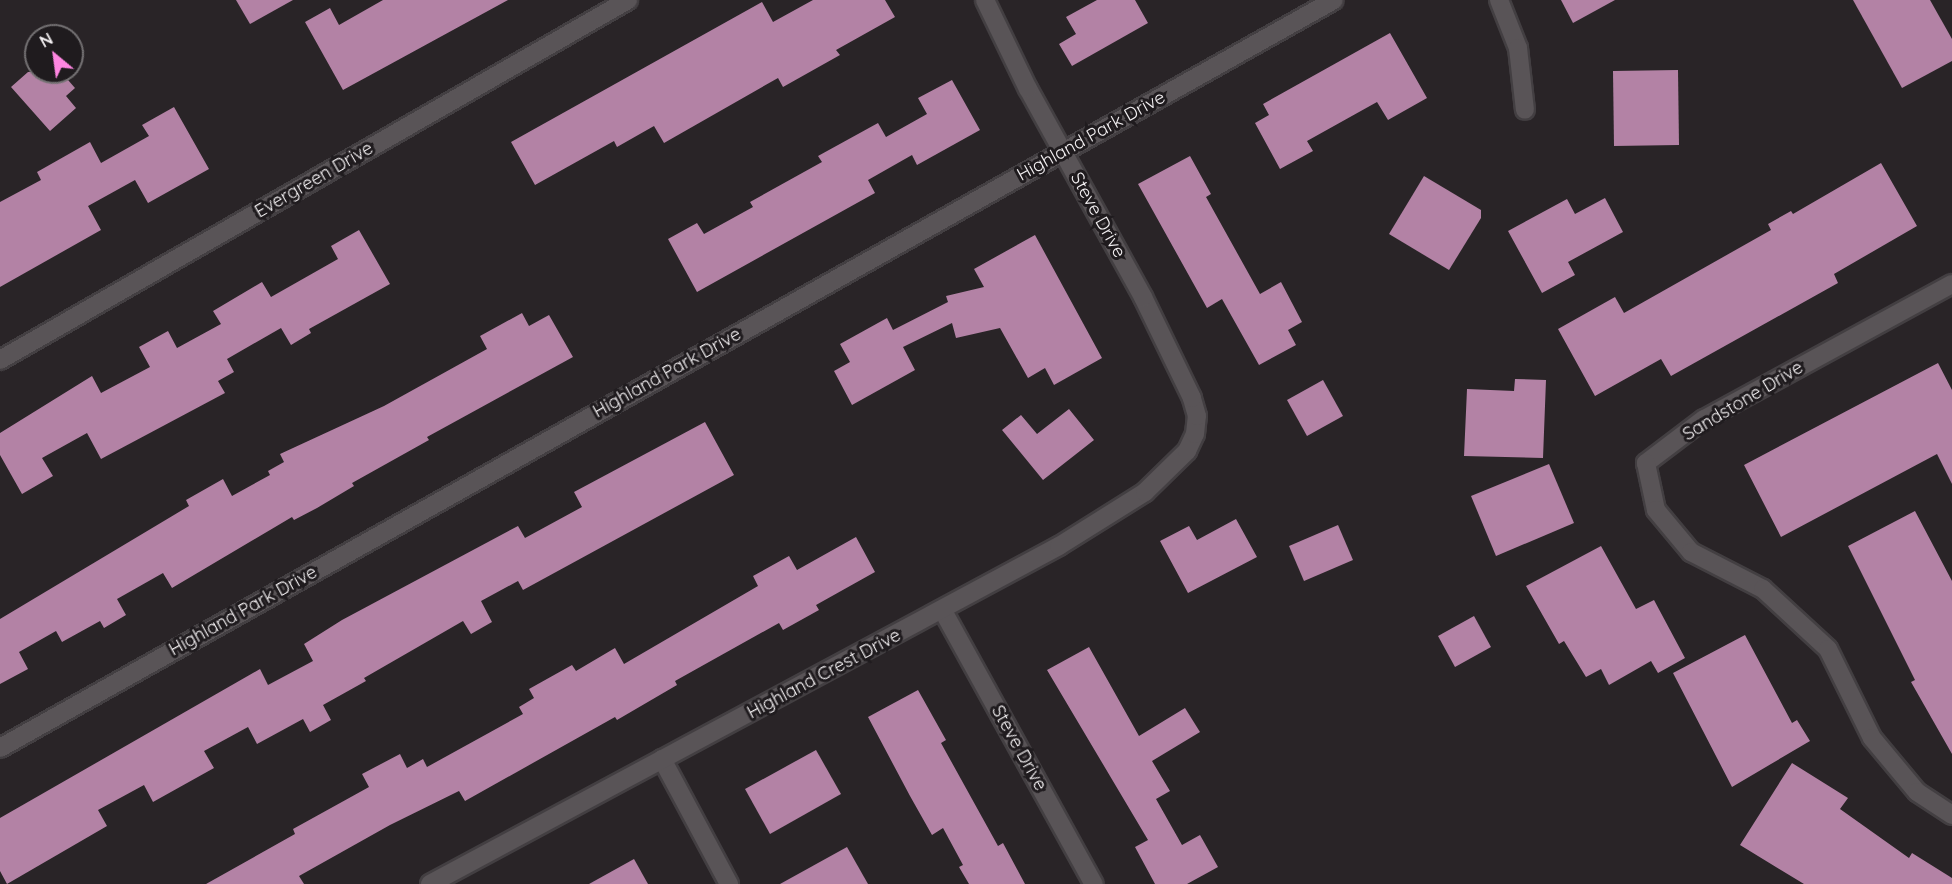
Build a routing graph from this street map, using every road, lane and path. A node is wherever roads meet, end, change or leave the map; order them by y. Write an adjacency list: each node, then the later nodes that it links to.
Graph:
1 (628, 0): 8 (street, Evergreen Drive)
2 (985, 0): 6 (street, Steve Drive)
3 (1334, 0): 6 (street, Highland Park Drive)
4 (1499, 0): 5 (street)
5 (1525, 110)
6 (1062, 151): 9 (street, Steve Drive); 11 (street, Highland Park Drive)
7 (1952, 284): 13 (street, Sandstone Drive)
8 (0, 360)
9 (1195, 434): 10 (street, Highland Crest Drive)
10 (943, 611): 12 (street, Highland Crest Drive); 16 (street, Steve Drive)
11 (0, 748)
12 (662, 759): 14 (street, Highland Crest Drive); 15 (street)
13 (1952, 815)
14 (430, 884)
15 (729, 884)
16 (1094, 884)

